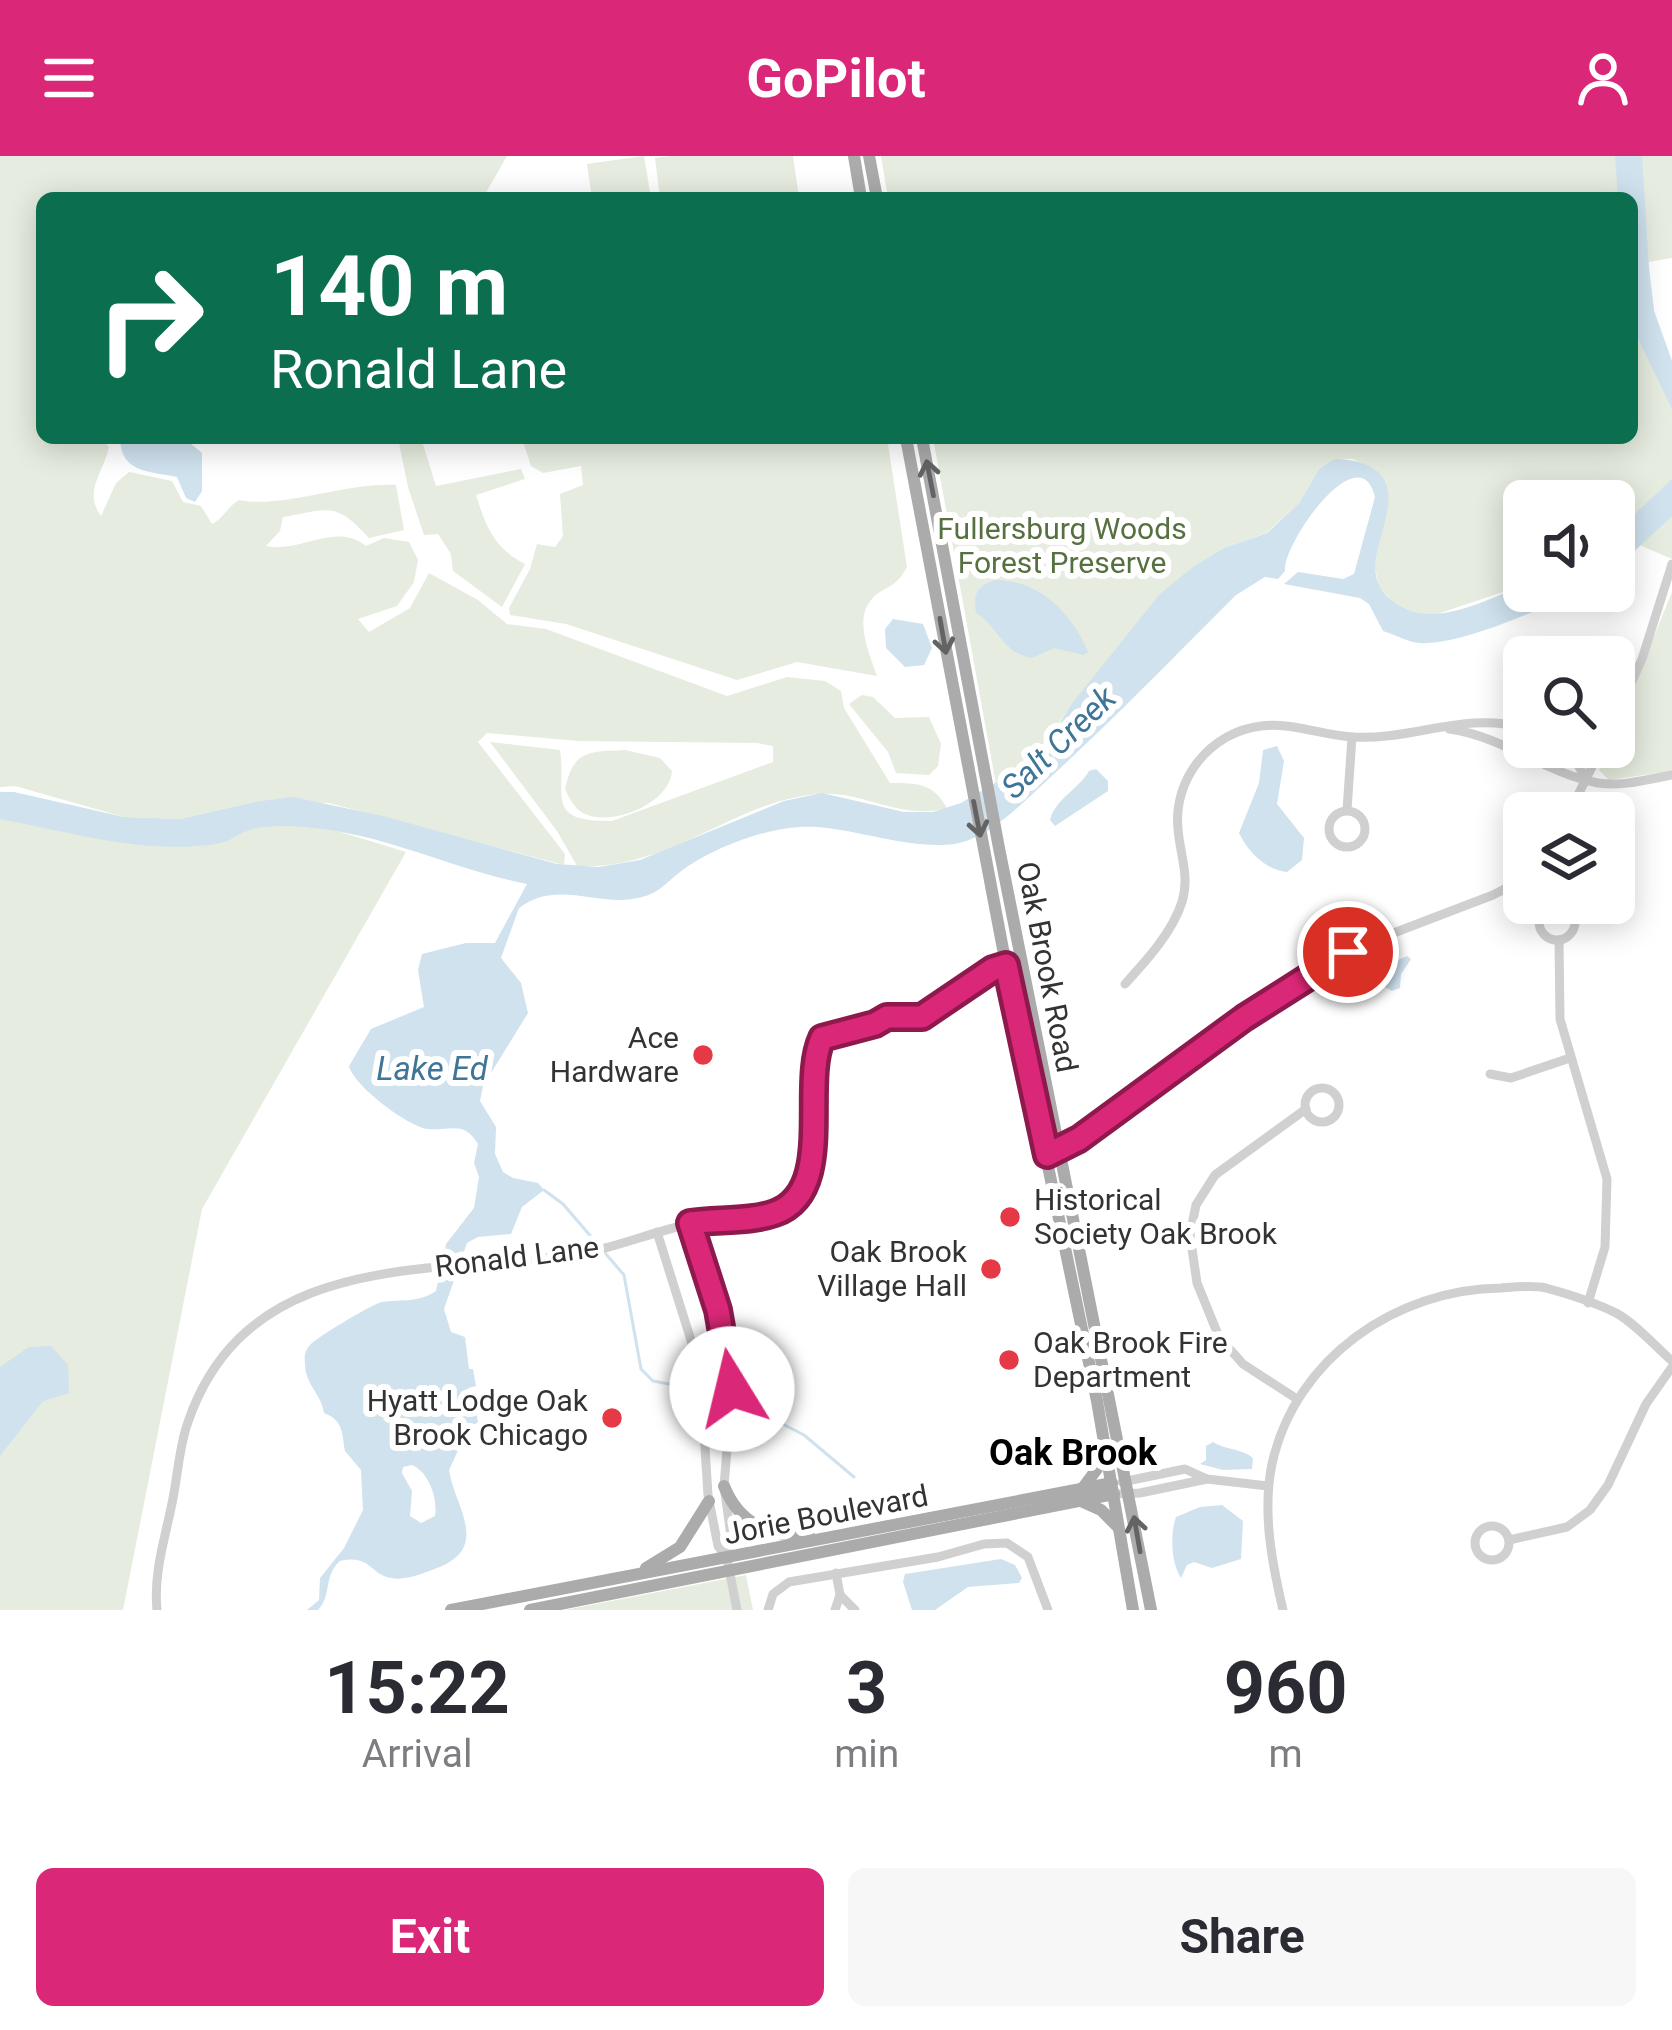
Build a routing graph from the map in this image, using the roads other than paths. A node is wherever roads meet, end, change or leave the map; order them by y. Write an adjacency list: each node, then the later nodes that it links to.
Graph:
1 (854, 156): 3 (main road)
2 (869, 156): 4 (main road)
3 (860, 192)
4 (876, 192)
5 (907, 444): 22 (main road, Oak Brook Road, one-way to 22)
6 (923, 444): 27 (main road, Oak Brook Road, one-way to 6)
7 (1672, 564): 8 (street)
8 (1635, 674)
9 (1503, 725): 10 (street)
10 (1436, 728): 11 (street); 12 (street)
11 (1352, 737): 19 (street); 23 (street)
12 (1503, 742)
13 (1564, 768): 17 (street)
14 (1580, 768): 17 (street)
15 (1592, 768): 17 (street)
16 (1672, 775): 17 (street)
17 (1586, 779): 18 (street)
18 (1580, 792)
19 (1347, 810)
20 (1503, 891): 27 (street)
21 (1559, 940): 21 (street); 24 (street)
22 (1006, 965): 27 (main road, Oak Brook Road); 28 (street, Ronald Lane)
23 (1125, 985)
24 (1570, 1058): 25 (street); 30 (street)
25 (1490, 1074)
26 (1306, 1109): 32 (street)
27 (1053, 1153): 33 (main road, Oak Brook Road); 36 (main road, Oak Brook Road)
28 (690, 1223): 29 (street, Ronald Lane); 34 (street)
29 (657, 1232): 38 (street); 47 (street, Ronald Lane)
30 (1588, 1303): 31 (street); 32 (street)
31 (1672, 1364): 42 (street)
32 (1297, 1399): 35 (street)
33 (1105, 1443): 36 (main road, Oak Brook Road); 37 (main road)
34 (724, 1486): 41 (main road); 43 (street)
35 (1268, 1486): 36 (street, Jorie Boulevard); 57 (street)
36 (1121, 1488): 37 (main road, Jorie Boulevard); 40 (main road, Oak Brook Road); 56 (main road, Oak Brook Road, one-way to 36)
37 (1081, 1495): 39 (main road, Jorie Boulevard); 40 (main road)
38 (710, 1501): 43 (street); 45 (main road)
39 (920, 1527): 41 (main road, Jorie Boulevard); 43 (main road, Jorie Boulevard)
40 (1120, 1530): 55 (main road, Oak Brook Road)
41 (829, 1538): 43 (main road, Jorie Boulevard)
42 (1509, 1540)
43 (729, 1565): 45 (main road, Jorie Boulevard); 49 (main road, Jorie Boulevard); 50 (street)
44 (836, 1574): 46 (street); 51 (street); 54 (street)
45 (633, 1575): 48 (main road, Jorie Boulevard)
46 (841, 1595): 52 (street); 53 (street)
47 (157, 1610)
48 (451, 1610)
49 (530, 1610)
50 (737, 1610)
51 (768, 1610)
52 (835, 1610)
53 (855, 1610)
54 (1048, 1610)
55 (1133, 1610)
56 (1151, 1610)
57 (1283, 1610)

